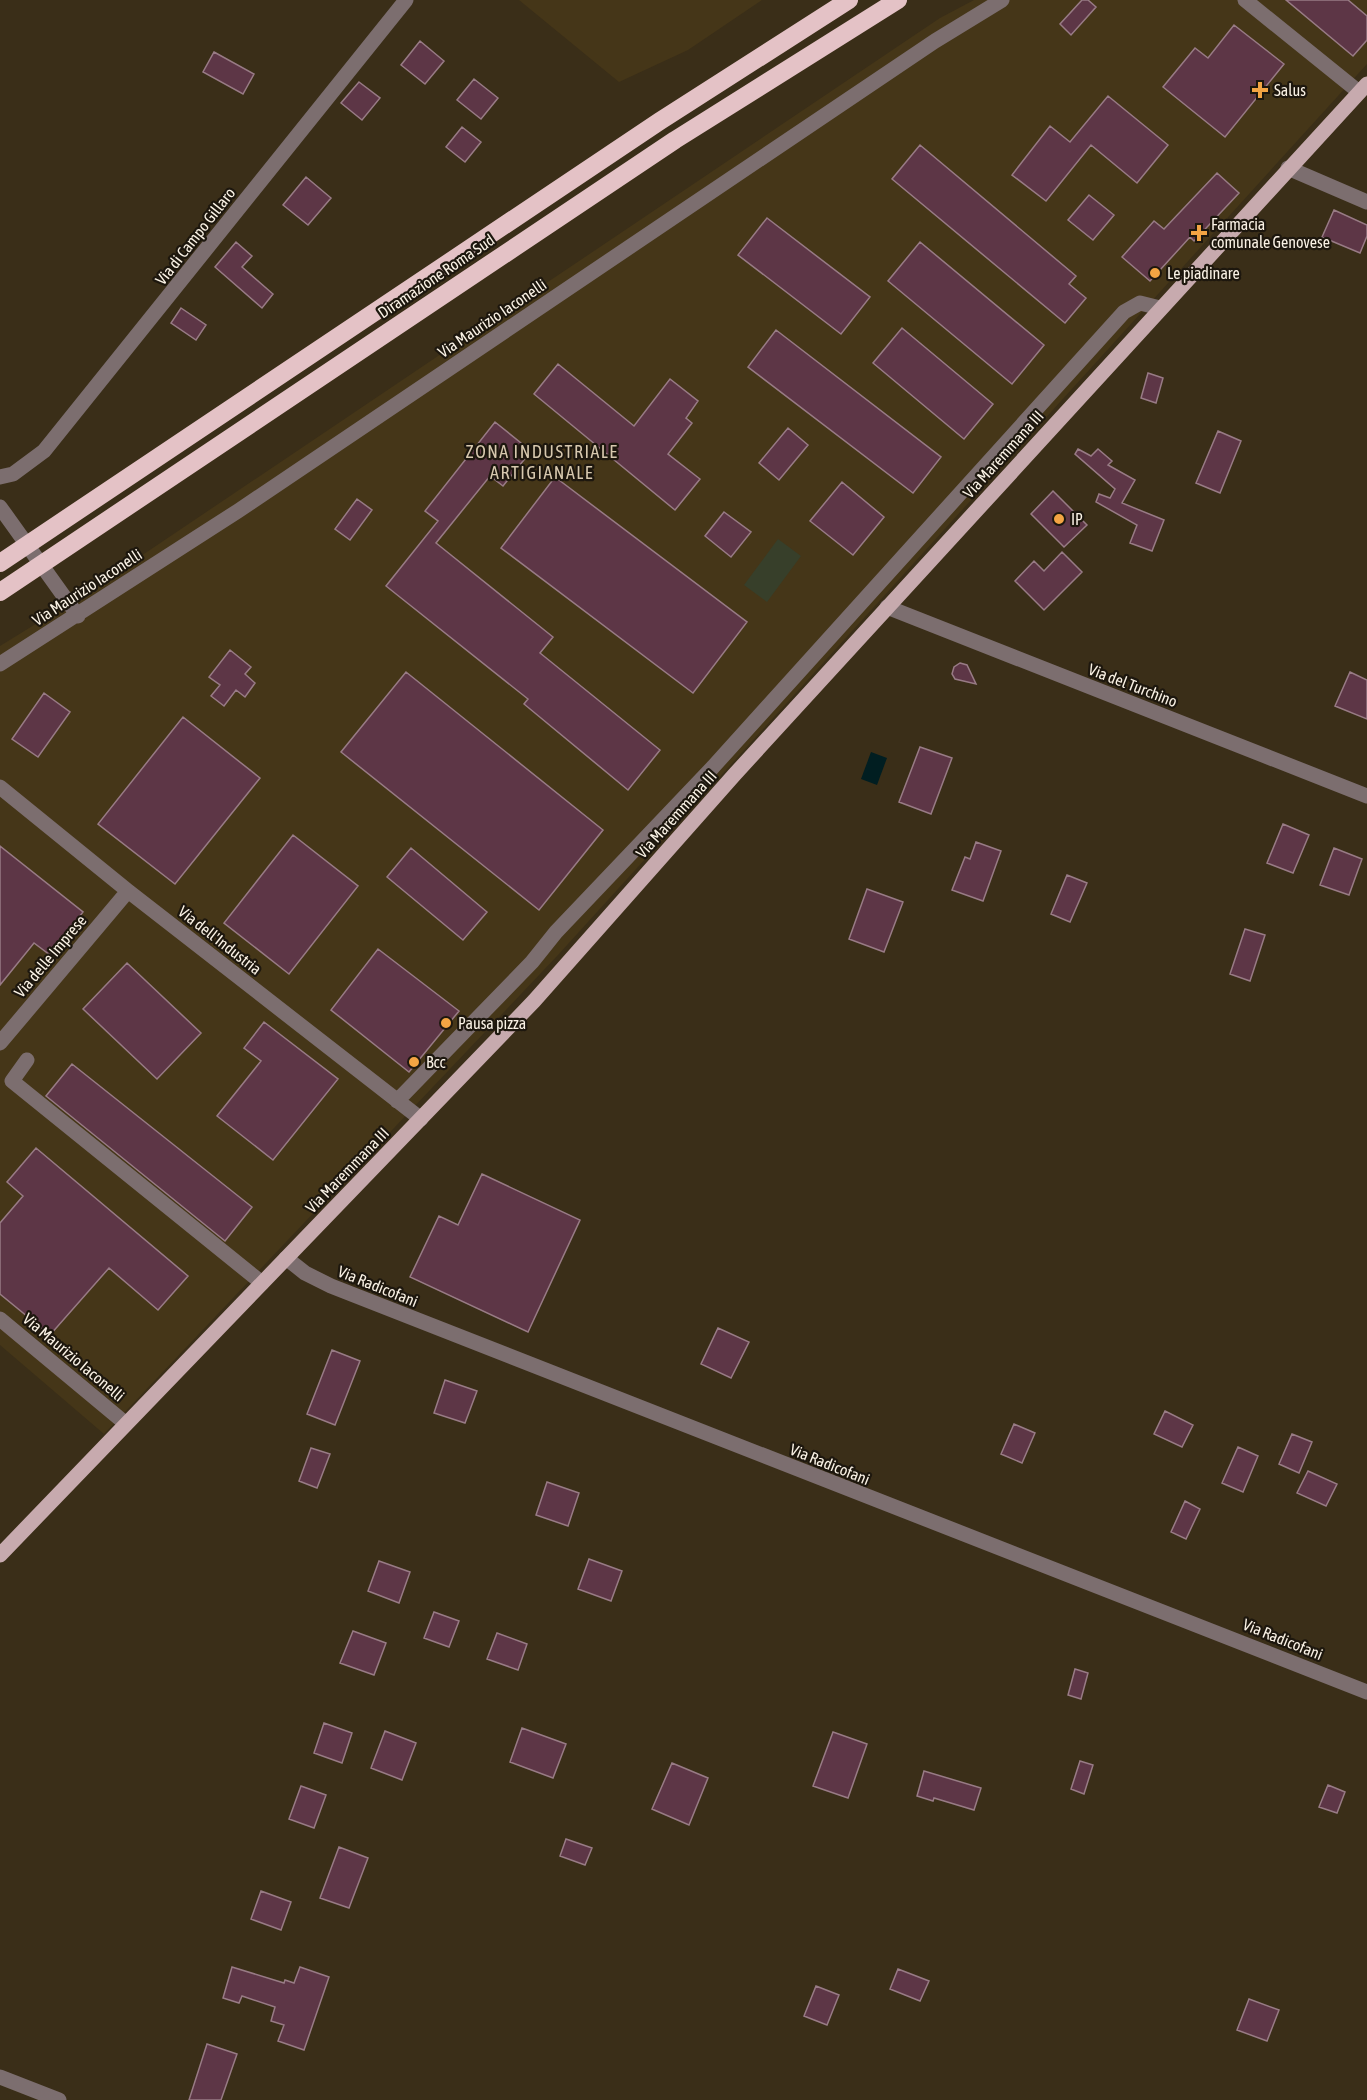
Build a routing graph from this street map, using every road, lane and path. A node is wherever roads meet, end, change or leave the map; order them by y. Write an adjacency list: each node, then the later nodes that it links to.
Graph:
1 (406, 0): 10 (street, Via di Campo Gillaro)
2 (849, 0): 12 (highway, Diramazione Roma Sud)
3 (898, 0): 13 (highway, Diramazione Roma Sud)
4 (1002, 0): 15 (street, Via Maurizio Iaconelli)
5 (1245, 0): 6 (street)
6 (1363, 88): 7 (main road, Via Maremmana III)
7 (1288, 168): 8 (street); 9 (main road, Via Maremmana III)
8 (1367, 202)
9 (1160, 308): 14 (main road, Via Maremmana III); 22 (street)
10 (0, 477)
11 (0, 507): 15 (street)
12 (0, 563)
13 (0, 592)
14 (887, 607): 18 (street, Via del Turchino); 23 (main road, Via Maremmana III)
15 (78, 616): 16 (street, Via Maurizio Iaconelli)
16 (0, 664)
17 (0, 787): 19 (street, Via dell'Industria)
18 (1367, 796)
19 (128, 891): 20 (street, Via delle Imprese); 22 (street, Via dell'Industria)
20 (0, 1043)
21 (27, 1060): 25 (street)
22 (397, 1101): 23 (street, Via dell'Industria)
23 (421, 1119): 24 (main road, Via Maremmana III)
24 (286, 1258): 25 (main road, Via Maremmana III); 29 (street, Via Radicofani)
25 (262, 1283): 27 (main road, Via Maremmana III)
26 (0, 1319): 27 (street, Via Maurizio Iaconelli)
27 (125, 1423): 28 (main road, Via Maremmana III)
28 (0, 1555)
29 (1367, 1692)
30 (0, 2076): 31 (street)
31 (59, 2100)

